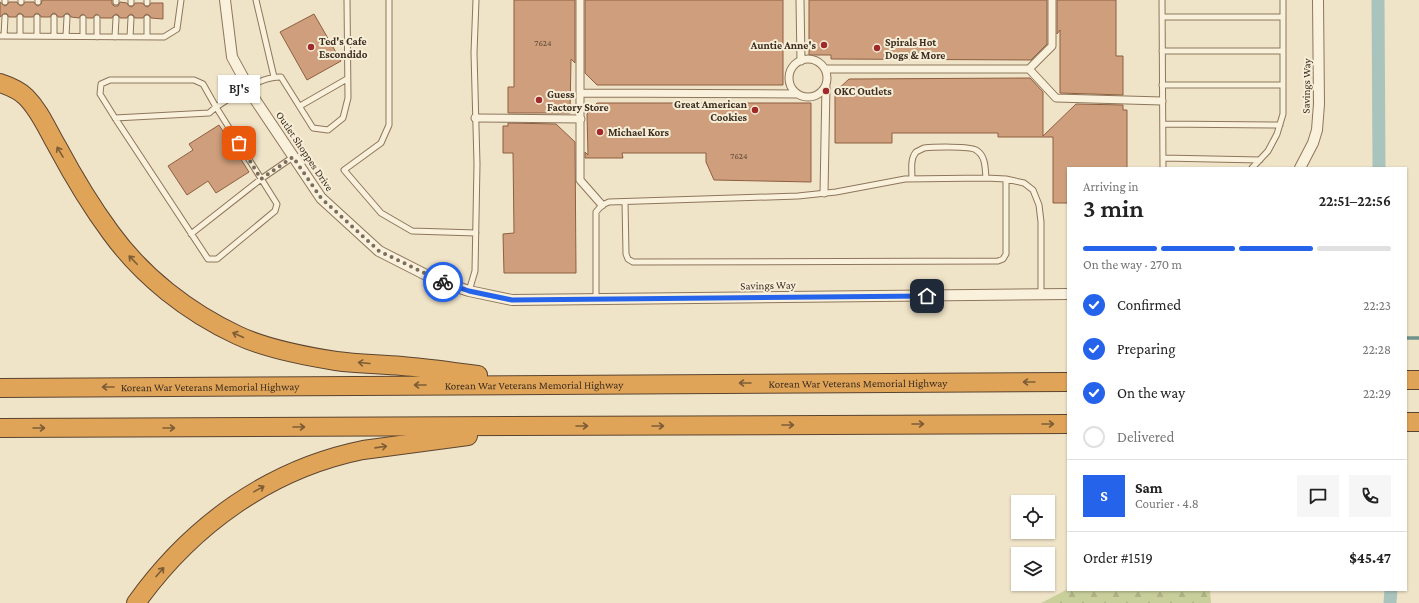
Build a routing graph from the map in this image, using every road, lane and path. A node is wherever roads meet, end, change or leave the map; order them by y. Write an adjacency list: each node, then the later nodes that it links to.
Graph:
1 (181, 0): 34 (lane)
2 (225, 0): 46 (street, Outlet Shoppes Drive)
3 (256, 0): 40 (lane)
4 (346, 0): 41 (lane)
5 (389, 0): 70 (lane)
6 (476, 0): 53 (lane)
7 (580, 0): 47 (street)
8 (800, 0): 37 (street)
9 (1052, 0): 39 (street)
10 (1162, 0): 18 (lane)
11 (1283, 0): 19 (lane)
12 (1318, 0): 62 (street, Savings Way)
13 (5, 17): 25 (lane)
14 (20, 17): 26 (lane)
15 (37, 17): 27 (lane)
16 (54, 17): 28 (lane)
17 (67, 17): 29 (lane)
18 (1162, 17): 19 (lane); 35 (lane)
19 (1283, 17): 36 (lane)
20 (83, 18): 30 (lane)
21 (98, 18): 31 (lane)
22 (116, 18): 32 (lane)
23 (131, 18): 33 (lane)
24 (148, 18): 34 (lane)
25 (2, 36): 26 (lane)
26 (20, 36): 27 (lane)
27 (37, 36): 28 (lane)
28 (54, 36): 29 (lane)
29 (66, 36): 30 (lane)
30 (83, 36): 31 (lane)
31 (97, 37): 32 (lane)
32 (115, 37): 33 (lane)
33 (130, 37): 34 (lane)
34 (148, 37)
35 (1162, 51): 36 (lane); 43 (lane)
36 (1283, 51): 44 (lane)
37 (801, 60): 38 (street); 48 (street)
38 (825, 69): 39 (street); 45 (street)
39 (1029, 69): 49 (street)
40 (274, 76): 46 (lane); 50 (lane)
41 (347, 78): 50 (lane); 50 (lane)
42 (0, 83): 79 (highway, one-way to 42)
43 (1162, 85): 44 (lane); 49 (lane)
44 (1283, 85): 56 (lane)
45 (826, 86): 48 (street); 67 (street)
46 (248, 87): 51 (lane); 57 (street, Outlet Shoppes Drive)
47 (581, 93): 48 (street); 54 (street)
48 (797, 94)
49 (1162, 101): 55 (lane)
50 (300, 106)
51 (216, 107): 52 (lane); 52 (lane); 64 (lane)
52 (115, 118): 71 (lane)
53 (475, 118): 54 (street); 70 (lane)
54 (581, 119): 69 (street)
55 (1163, 124): 56 (lane); 58 (lane)
56 (1280, 125): 59 (lane)
57 (293, 157): 64 (lane); 72 (street, Outlet Shoppes Drive)
58 (1163, 158): 59 (lane); 60 (lane)
59 (1260, 160): 61 (lane)
60 (1163, 167)
61 (1253, 167)
62 (1301, 167)
63 (986, 178): 65 (lane); 65 (lane); 66 (lane)
64 (261, 179): 71 (lane); 71 (lane)
65 (912, 179): 67 (lane)
66 (1006, 179): 68 (lane); 74 (lane)
67 (824, 193): 68 (lane)
68 (625, 202): 69 (lane)
69 (602, 205): 75 (lane)
70 (476, 233): 72 (lane)
71 (191, 234)
72 (469, 291): 75 (street, Savings Way)
73 (1067, 294): 74 (street, Savings Way)
74 (1041, 295): 75 (street, Savings Way)
75 (596, 299)
76 (1407, 380): 77 (highway)
77 (1419, 380)
78 (1067, 382): 79 (highway, Korean War Veterans Memorial Highway, one-way to 79)
79 (557, 384): 80 (highway, Korean War Veterans Memorial Highway, one-way to 80)
80 (0, 388)
81 (1407, 422): 82 (highway)
82 (1419, 422)
83 (1067, 424): 84 (highway, one-way to 83)
84 (544, 426): 85 (highway, one-way to 84); 86 (highway, one-way to 84)
85 (0, 428)
86 (136, 603)

